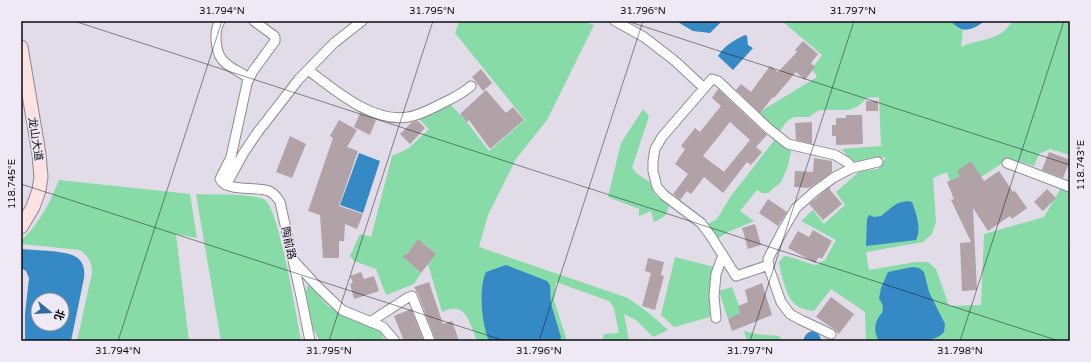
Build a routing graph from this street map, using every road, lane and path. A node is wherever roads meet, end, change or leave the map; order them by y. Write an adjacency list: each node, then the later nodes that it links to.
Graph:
1 (220, 21): 7 (street)
2 (254, 21): 7 (street)
3 (362, 21): 6 (street)
4 (615, 21): 9 (street)
5 (21, 47): 15 (main road, 龙山大道)
6 (308, 70): 8 (street); 13 (street)
7 (246, 86): 13 (street)
8 (471, 86)
9 (704, 88): 12 (street); 16 (street)
10 (878, 162): 12 (street)
11 (1007, 163): 14 (street)
12 (852, 168): 18 (street)
13 (226, 185): 17 (street, 陶前路)
14 (1070, 187)
15 (21, 227)
16 (723, 255): 18 (street); 19 (street)
17 (293, 260): 20 (street); 22 (street, 陶前路)
18 (769, 265): 21 (street)
19 (716, 318)
20 (370, 322): 23 (street); 24 (street)
21 (831, 334)
22 (310, 341)
23 (395, 341)
24 (430, 341)

